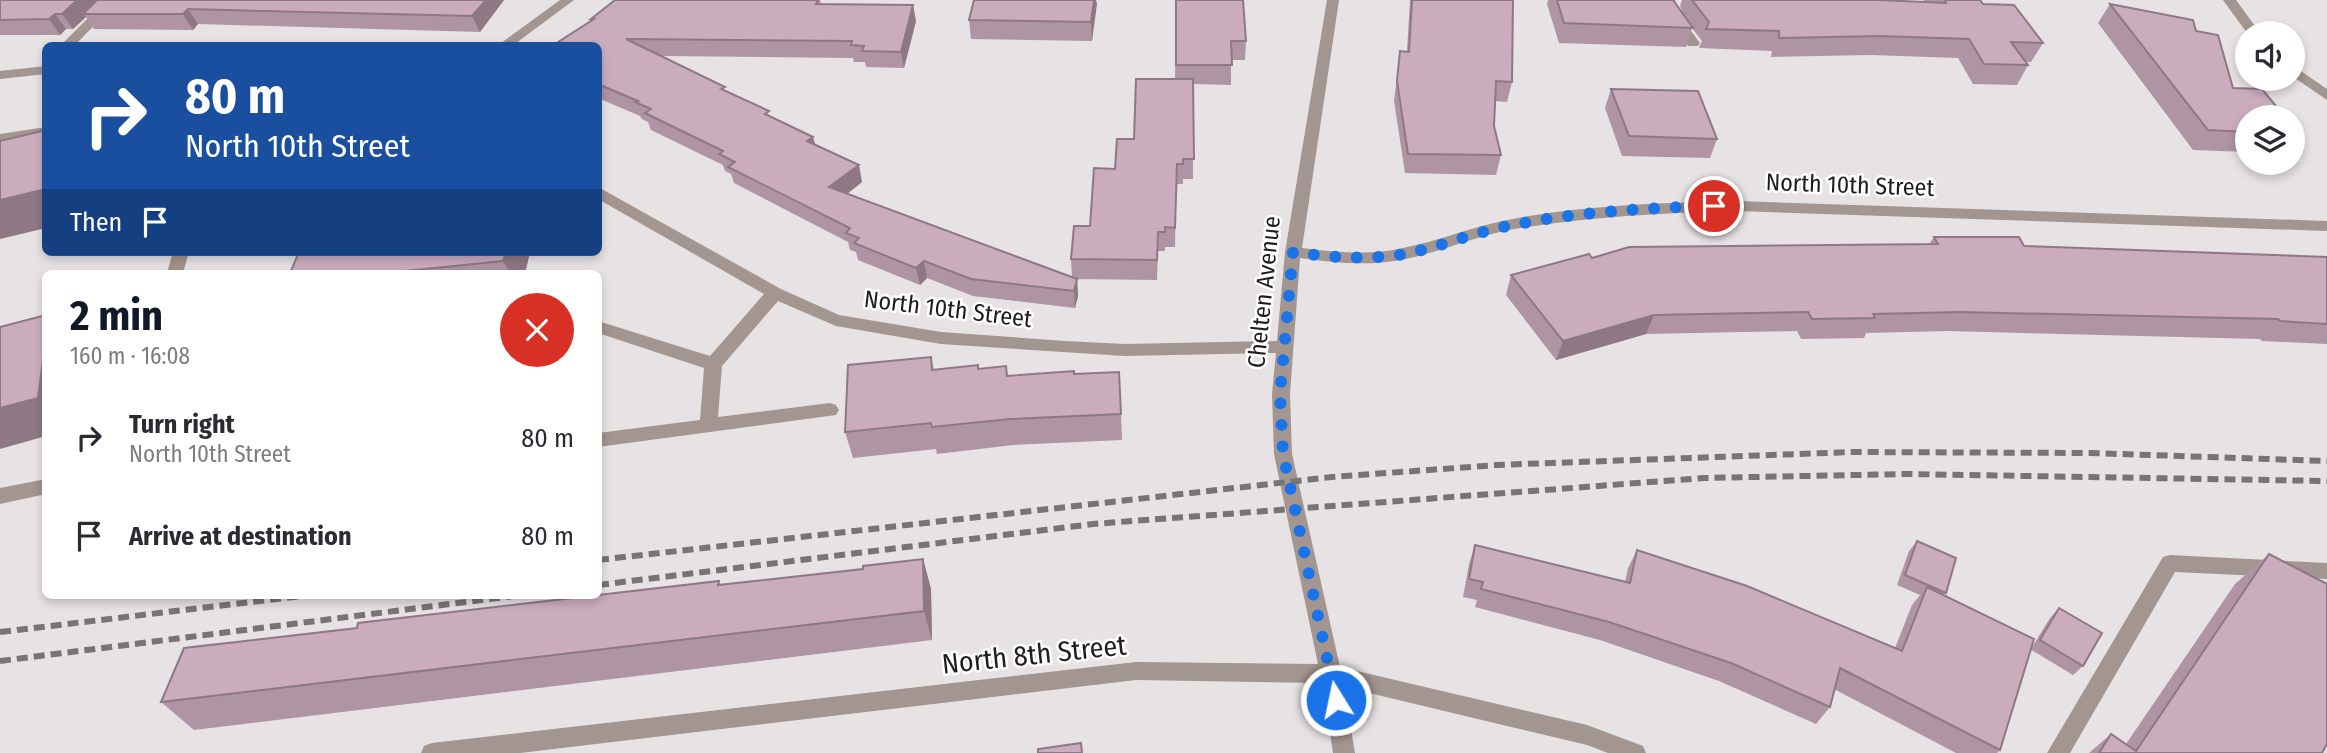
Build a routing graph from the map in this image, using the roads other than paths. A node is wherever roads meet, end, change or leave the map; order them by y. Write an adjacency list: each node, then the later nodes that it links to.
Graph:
1 (113, 0): 7 (street)
2 (568, 0): 8 (street)
3 (1333, 0): 18 (street, Chelten Avenue)
4 (1668, 0): 9 (street)
5 (2229, 0): 6 (street)
6 (2245, 21)
7 (70, 42)
8 (509, 42)
9 (1693, 43)
10 (42, 70): 11 (street)
11 (0, 75)
12 (2305, 79): 13 (street)
13 (2327, 96)
14 (42, 132): 15 (street)
15 (0, 138)
16 (602, 194): 19 (street, North 10th Street)
17 (2327, 226): 18 (street, North 10th Street)
18 (1293, 252): 21 (street, Chelten Avenue)
19 (775, 293): 21 (street, North 10th Street); 22 (street)
20 (602, 328): 22 (street)
21 (1283, 346): 29 (street, Chelten Avenue)
22 (713, 364): 24 (street)
23 (830, 410): 24 (street)
24 (709, 425): 25 (street)
25 (602, 439)
26 (42, 487): 27 (street)
27 (0, 496)
28 (2327, 570): 33 (street)
29 (1331, 674): 30 (street, North 8th Street); 31 (street, Chelten Avenue); 32 (street, North 8th Street)
30 (432, 753)
31 (1344, 753)
32 (1635, 753)
33 (2058, 753)

